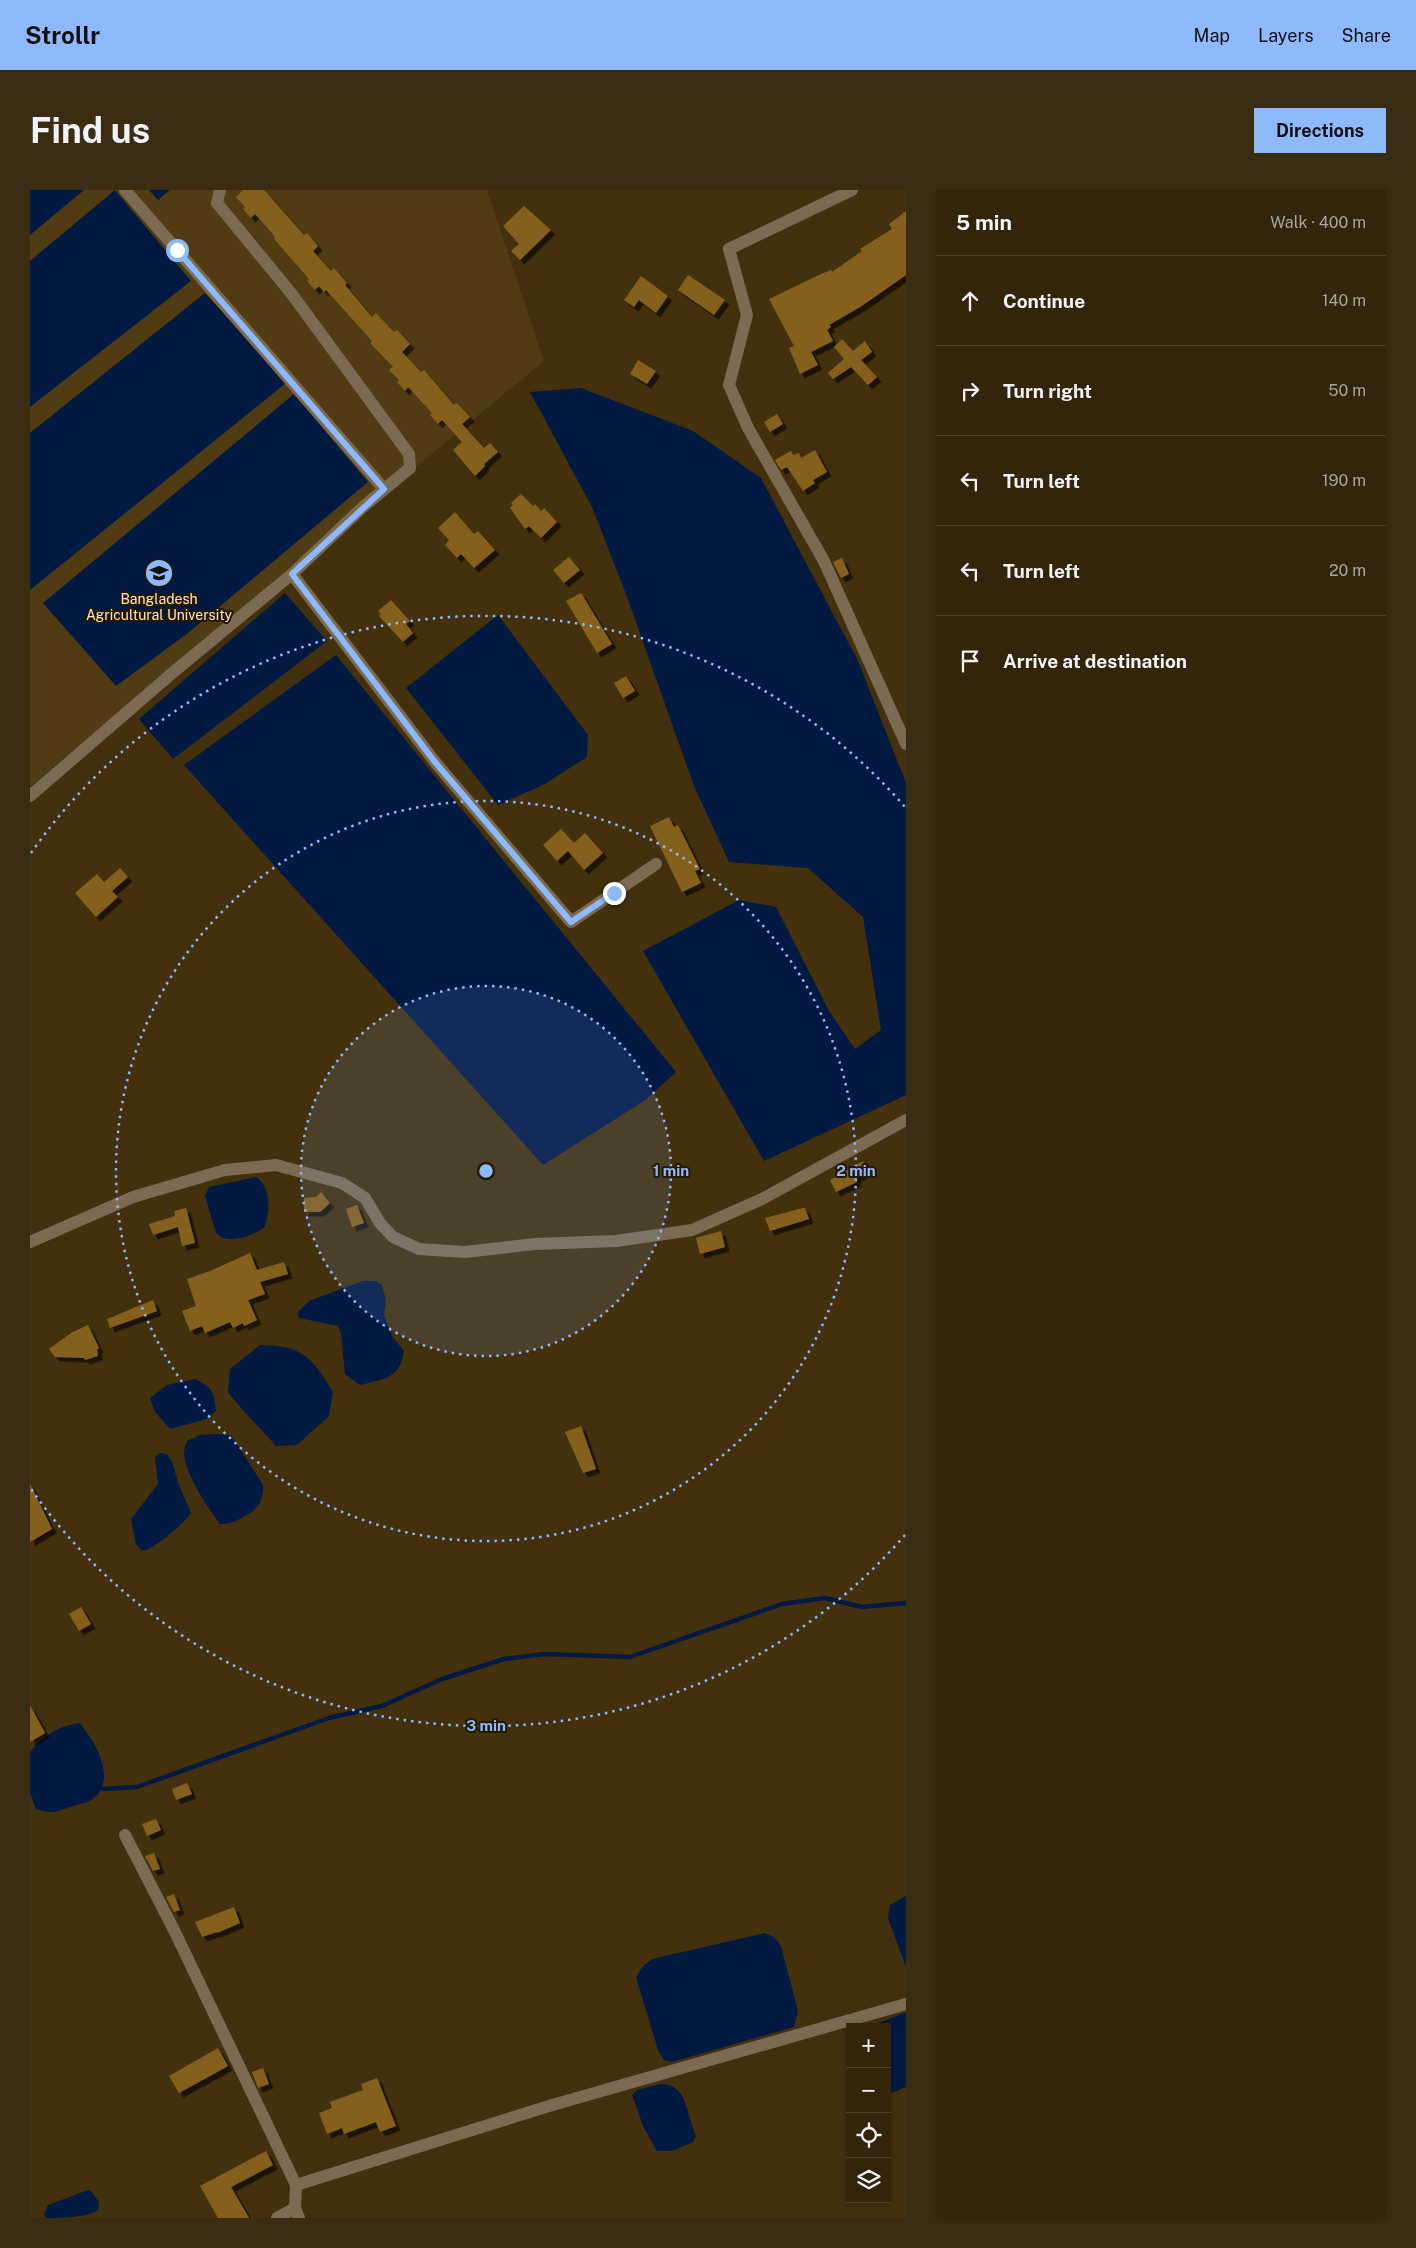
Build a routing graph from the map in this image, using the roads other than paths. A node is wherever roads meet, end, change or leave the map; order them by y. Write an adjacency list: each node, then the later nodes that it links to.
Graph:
1 (125, 190): 4 (street)
2 (220, 190): 4 (street)
3 (852, 190): 6 (street)
4 (384, 489): 5 (street)
5 (292, 574): 7 (street); 8 (street)
6 (906, 744)
7 (30, 796)
8 (656, 864)
9 (906, 1120): 10 (street)
10 (30, 1242)
11 (125, 1835): 13 (street)
12 (906, 2004): 13 (street)
13 (296, 2185): 14 (street)
14 (297, 2213): 15 (street)
15 (277, 2218)

